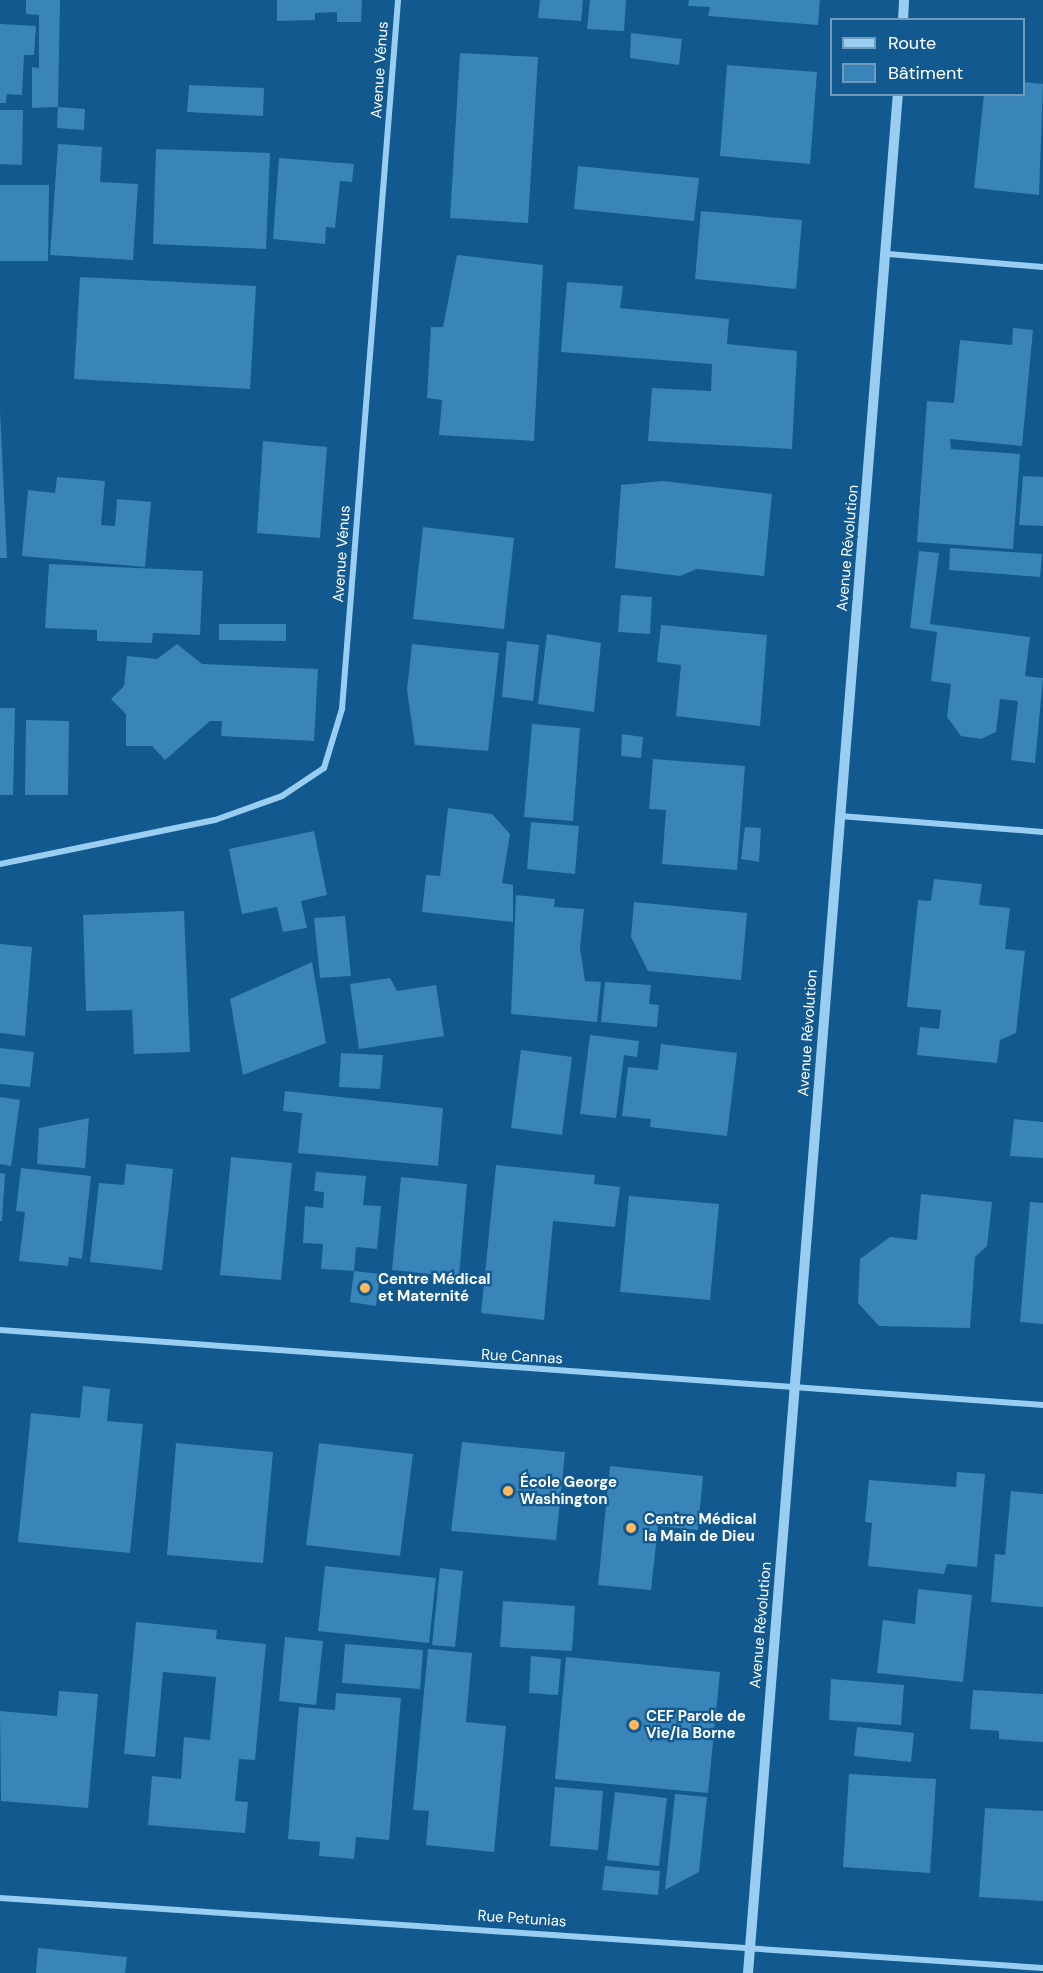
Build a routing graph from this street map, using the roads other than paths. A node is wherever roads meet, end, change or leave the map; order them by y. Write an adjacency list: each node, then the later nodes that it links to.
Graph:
1 (398, 0): 9 (street, Avenue Vénus)
2 (904, 0): 3 (street)
3 (903, 18)
4 (898, 96): 5 (street, Avenue Révolution)
5 (888, 254): 6 (street); 7 (street, Avenue Révolution)
6 (1043, 267)
7 (840, 816): 8 (street); 11 (street, Avenue Révolution)
8 (1043, 832)
9 (0, 864)
10 (0, 1330): 11 (street, Rue Cannas)
11 (796, 1386): 12 (street, Rue Cannas); 14 (street, Avenue Révolution)
12 (1043, 1405)
13 (0, 1898): 14 (street, Rue Petunias)
14 (750, 1946): 15 (street, Rue Petunias); 16 (street, Avenue Révolution)
15 (1043, 1968)
16 (748, 1973)

